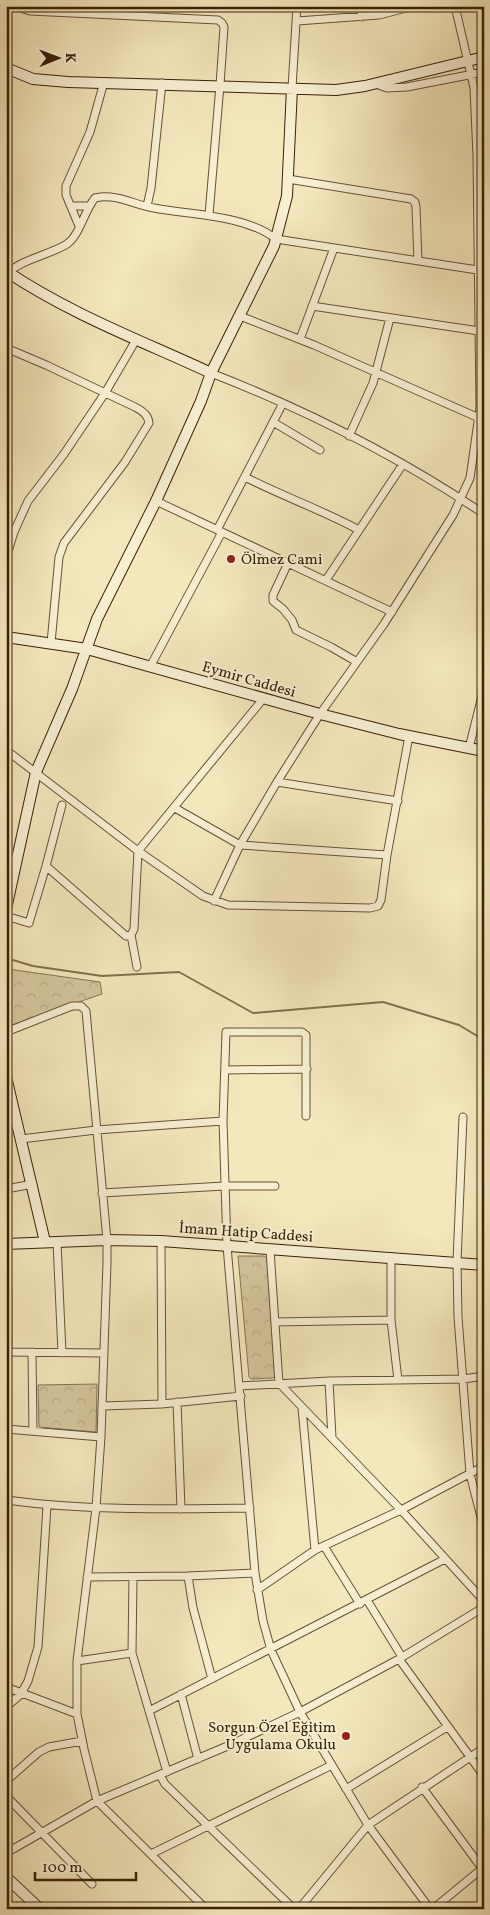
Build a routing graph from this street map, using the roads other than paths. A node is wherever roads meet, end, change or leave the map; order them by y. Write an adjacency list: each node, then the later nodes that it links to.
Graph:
1 (14, 6): 16 (street)
2 (297, 6): 7 (street)
3 (360, 6): 6 (street)
4 (414, 6): 6 (street)
5 (455, 6): 9 (street)
6 (362, 17): 7 (street)
7 (297, 21): 17 (street)
8 (484, 57): 9 (street)
9 (467, 61): 12 (street); 15 (street)
10 (6, 68): 13 (street)
11 (484, 72): 12 (street)
12 (471, 76): 15 (street); 19 (street)
13 (104, 82): 14 (street); 20 (street)
14 (162, 83): 16 (street); 22 (street)
15 (376, 84): 17 (street)
16 (220, 86): 17 (street); 23 (street)
17 (292, 88): 18 (street)
18 (288, 179): 25 (street); 27 (street)
19 (481, 204): 28 (street)
20 (72, 206): 21 (street); 24 (street)
21 (89, 206): 22 (street); 24 (street)
22 (147, 206): 23 (street)
23 (209, 215): 25 (street)
24 (79, 226): 29 (street)
25 (276, 239): 26 (street); 31 (street)
26 (334, 248): 27 (street); 30 (street)
27 (418, 261): 28 (street)
28 (481, 271): 33 (street)
29 (7, 274): 35 (street)
30 (312, 306): 32 (street); 34 (street)
31 (240, 316): 34 (street); 38 (street)
32 (390, 318): 33 (street); 37 (street)
33 (479, 331): 39 (street)
34 (300, 339): 37 (street)
35 (136, 340): 38 (street); 40 (street)
36 (6, 348): 40 (street)
37 (376, 372): 42 (street); 44 (street)
38 (211, 373): 41 (street); 49 (street)
39 (482, 387): 42 (street)
40 (105, 393): 53 (street); 59 (street)
41 (283, 403): 43 (street); 44 (street)
42 (479, 418): 48 (street)
43 (273, 422): 45 (street); 47 (street)
44 (349, 436): 46 (street)
45 (320, 450)
46 (403, 464): 48 (street); 51 (street)
47 (245, 477): 51 (street); 52 (street)
48 (461, 499): 50 (street); 57 (street)
49 (156, 501): 52 (street); 60 (street)
50 (484, 514)
51 (359, 530): 56 (street)
52 (219, 531): 55 (street); 62 (street)
53 (9, 537): 54 (street)
54 (6, 558)
55 (288, 563): 56 (street); 61 (street)
56 (326, 580): 57 (street)
57 (392, 612): 61 (street)
58 (6, 637): 59 (street, Eymir Caddesi)
59 (51, 643): 60 (street, Eymir Caddesi)
60 (86, 649): 62 (street, Eymir Caddesi); 70 (street)
61 (357, 662): 65 (street)
62 (150, 667): 64 (street, Eymir Caddesi)
63 (484, 688): 67 (street)
64 (263, 699): 65 (street, Eymir Caddesi); 74 (street)
65 (320, 714): 66 (street, Eymir Caddesi); 71 (street)
66 (409, 736): 67 (street, Eymir Caddesi); 72 (street)
67 (469, 748): 69 (street, Eymir Caddesi)
68 (6, 750): 70 (street)
69 (484, 751)
70 (36, 772): 76 (street); 79 (street)
71 (277, 782): 72 (street); 75 (street)
72 (398, 801): 77 (street)
73 (62, 805): 78 (street)
74 (175, 808): 75 (street); 76 (street)
75 (240, 846): 77 (street); 80 (street)
76 (138, 851): 80 (street); 83 (street)
77 (387, 855): 80 (street)
78 (46, 866): 82 (street); 83 (street)
79 (10, 870): 81 (street)
80 (214, 901)
81 (6, 909)
82 (6, 916)
83 (131, 935): 84 (street)
84 (137, 967)
85 (6, 1032): 92 (street)
86 (306, 1069): 87 (street); 87 (street); 89 (street)
87 (225, 1070): 91 (street)
88 (6, 1077): 93 (street)
89 (306, 1116)
90 (463, 1117): 108 (street)
91 (223, 1121): 92 (street); 95 (street)
92 (96, 1130): 93 (street); 98 (street)
93 (21, 1139): 94 (street)
94 (33, 1184): 97 (street); 101 (street)
95 (224, 1186): 96 (street); 98 (street); 104 (street)
96 (276, 1186)
97 (6, 1189)
98 (102, 1193): 99 (street)
99 (107, 1240): 100 (street, İmam Hatip Caddesi); 102 (street, İmam Hatip Caddesi); 115 (street)
100 (161, 1241): 104 (street, İmam Hatip Caddesi); 124 (street)
101 (45, 1242): 102 (street, İmam Hatip Caddesi); 103 (street, İmam Hatip Caddesi)
102 (57, 1242): 114 (street)
103 (6, 1244)
104 (227, 1246): 105 (street, İmam Hatip Caddesi); 121 (street)
105 (270, 1250): 106 (street, İmam Hatip Caddesi); 111 (street)
106 (391, 1257): 108 (street, İmam Hatip Caddesi); 110 (street)
107 (6, 1262): 112 (street)
108 (457, 1262): 109 (street, İmam Hatip Caddesi); 117 (street)
109 (484, 1265)
110 (391, 1320): 111 (street); 118 (street)
111 (275, 1322): 120 (street)
112 (7, 1352): 113 (street)
113 (32, 1352): 114 (street); 128 (street)
114 (62, 1353): 115 (street)
115 (104, 1353): 125 (street)
116 (484, 1376): 117 (street)
117 (463, 1379): 118 (street); 132 (street)
118 (398, 1380): 119 (street)
119 (329, 1381): 120 (street); 130 (street)
120 (279, 1383): 121 (street); 126 (street)
121 (240, 1386): 122 (street)
122 (241, 1396): 123 (street); 136 (street)
123 (177, 1402): 124 (street); 137 (street)
124 (162, 1404): 125 (street)
125 (102, 1406): 129 (street)
126 (302, 1408): 130 (street); 141 (street)
127 (6, 1429): 128 (street)
128 (33, 1431): 129 (street)
129 (101, 1438): 135 (street)
130 (332, 1438): 138 (street)
131 (484, 1466): 132 (street)
132 (470, 1474): 138 (street); 139 (street)
133 (6, 1500): 134 (street)
134 (47, 1506): 135 (street); 157 (street)
135 (96, 1508): 137 (street); 144 (street)
136 (250, 1508): 137 (street); 143 (street)
137 (181, 1509)
138 (401, 1510): 140 (street); 142 (street)
139 (484, 1529)
140 (324, 1546): 141 (street); 149 (street)
141 (315, 1550): 147 (street)
142 (445, 1559): 148 (street); 149 (street)
143 (254, 1573): 146 (street); 147 (street)
144 (87, 1576): 145 (street); 154 (street)
145 (133, 1576): 146 (street); 152 (street)
146 (188, 1576): 155 (street)
147 (257, 1590): 151 (street)
148 (484, 1601)
149 (364, 1602): 151 (street); 153 (street)
150 (484, 1607): 153 (street)
151 (271, 1650): 155 (street); 161 (street)
152 (132, 1653): 154 (street); 160 (street)
153 (400, 1658): 161 (street); 163 (street)
154 (78, 1661): 162 (street)
155 (212, 1679): 158 (street)
156 (6, 1687): 157 (street)
157 (21, 1694): 159 (street); 162 (street)
158 (182, 1694): 160 (street); 167 (street)
159 (6, 1706)
160 (149, 1711): 169 (street)
161 (300, 1712): 167 (street); 168 (street)
162 (78, 1714): 164 (street)
163 (447, 1727): 166 (street); 173 (street)
164 (82, 1741): 171 (street); 175 (street)
165 (484, 1748): 166 (street)
166 (469, 1757): 170 (street); 172 (street)
167 (198, 1759): 169 (street)
168 (332, 1765): 173 (street); 177 (street)
169 (164, 1773): 175 (street); 177 (street)
170 (484, 1776)
171 (6, 1781)
172 (422, 1787): 176 (street); 181 (street)
173 (346, 1788): 176 (street)
174 (6, 1796): 178 (street)
175 (97, 1801): 178 (street); 179 (street)
176 (368, 1825): 187 (street); 188 (street)
177 (209, 1827): 179 (street); 186 (street)
178 (42, 1833): 180 (street); 183 (street)
179 (151, 1854): 185 (street)
180 (7, 1855)
181 (483, 1869): 188 (street)
182 (6, 1877): 184 (street)
183 (92, 1884)
184 (40, 1909)
185 (206, 1909)
186 (294, 1909)
187 (298, 1909)
188 (432, 1909)

